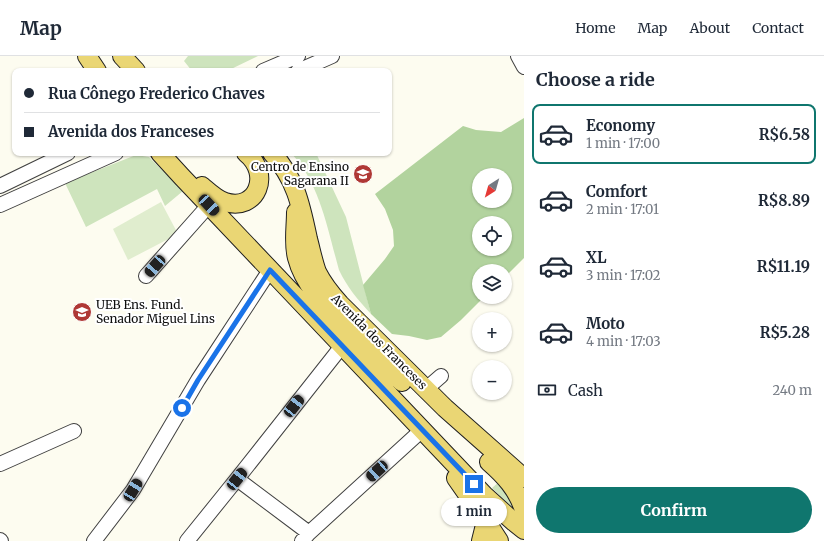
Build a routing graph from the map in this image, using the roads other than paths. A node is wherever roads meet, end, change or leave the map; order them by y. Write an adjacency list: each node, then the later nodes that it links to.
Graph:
1 (87, 56): 7 (main road)
2 (122, 56): 8 (main road)
3 (298, 56): 9 (street)
4 (332, 56): 10 (street)
5 (518, 56): 6 (street)
6 (524, 67)
7 (95, 68)
8 (133, 68)
9 (270, 68)
10 (305, 68)
11 (62, 156): 18 (street)
12 (109, 156): 19 (street)
13 (163, 156): 20 (main road)
14 (175, 156): 15 (main road)
15 (249, 156)
16 (274, 156): 17 (main road, Avenida dos Franceses)
17 (291, 180): 25 (main road, Avenida dos Franceses); 31 (main road)
18 (0, 186)
19 (0, 204)
20 (209, 205): 21 (main road); 22 (street)
21 (270, 270): 23 (main road); 35 (street)
22 (146, 276)
23 (342, 346): 26 (main road); 30 (street)
24 (440, 376): 25 (street)
25 (426, 389): 29 (main road, Avenida dos Franceses)
26 (422, 430): 32 (main road); 33 (main road); 34 (street)
27 (74, 431): 28 (street)
28 (0, 464)
29 (524, 478)
30 (237, 479): 34 (street); 36 (street)
31 (524, 510)
32 (486, 521): 37 (main road); 38 (main road)
33 (524, 530)
34 (305, 537)
35 (94, 541)
36 (187, 541)
37 (481, 541)
38 (499, 541)

